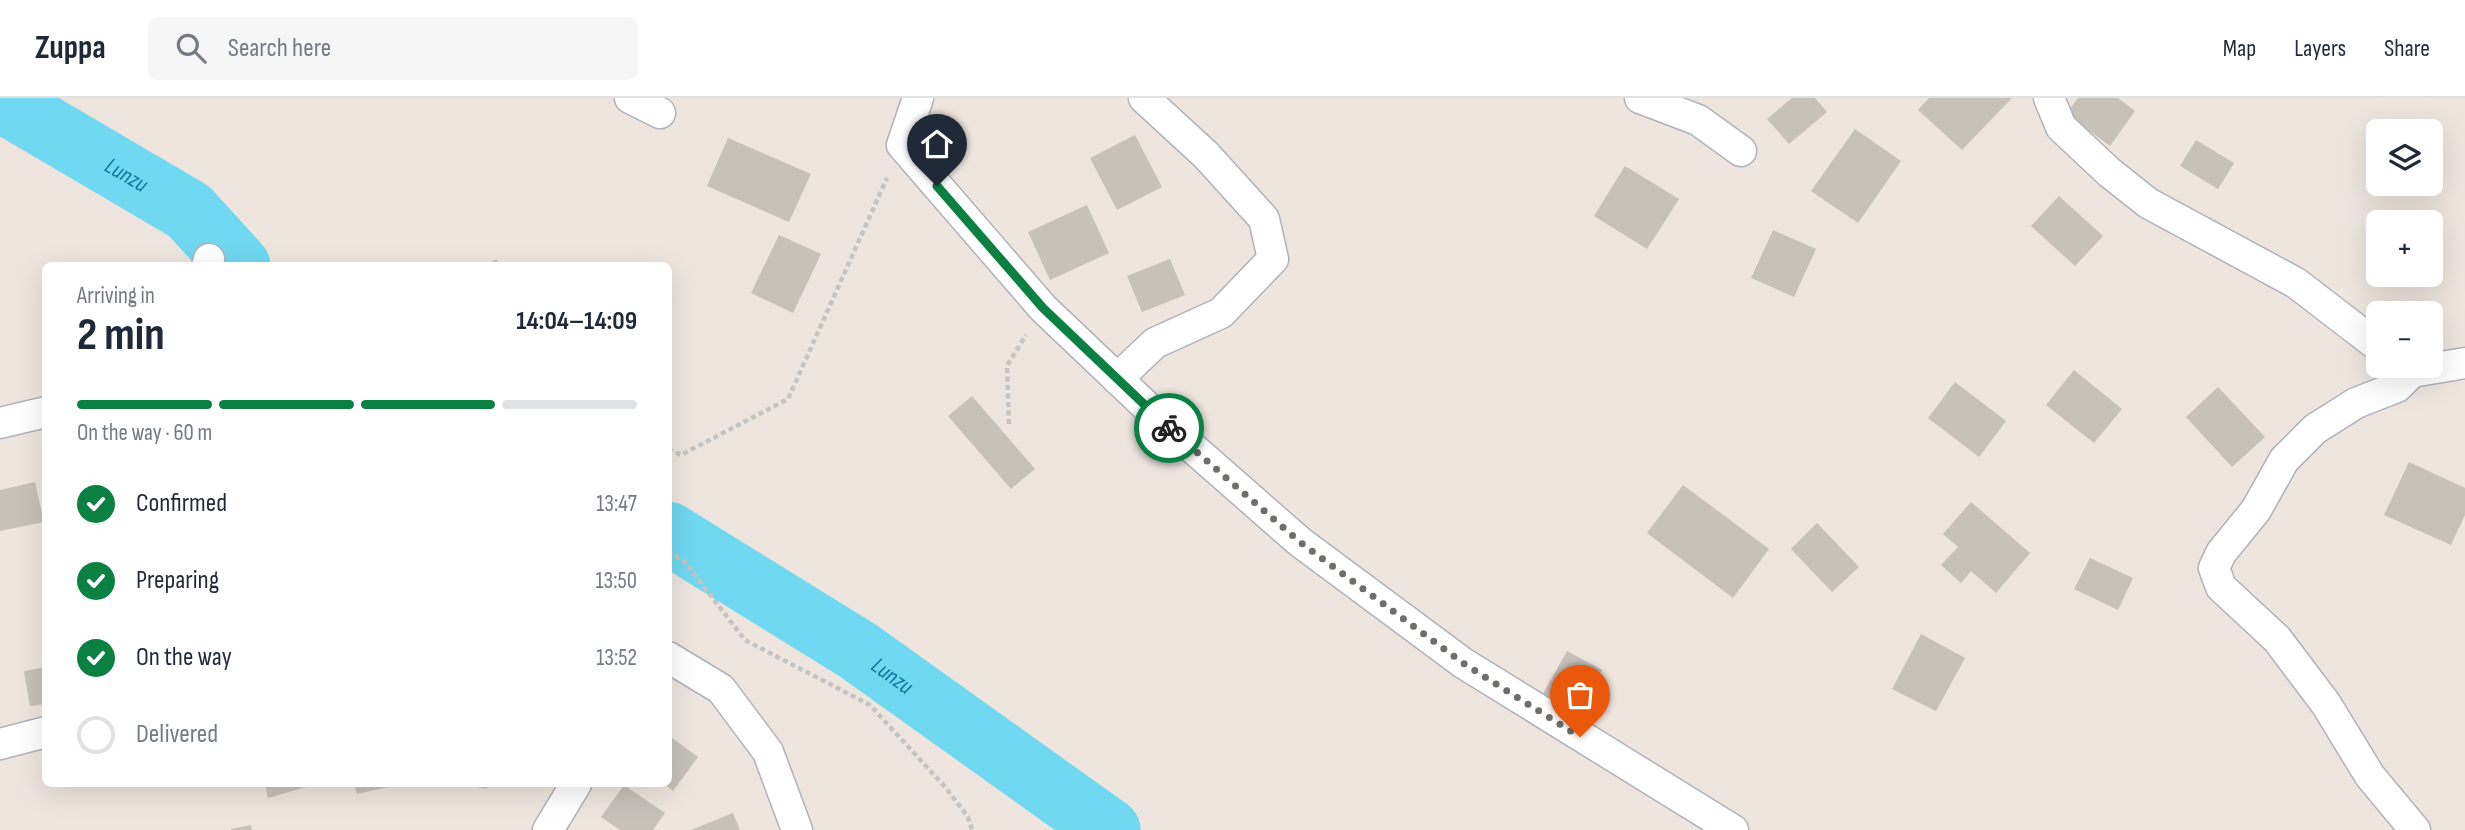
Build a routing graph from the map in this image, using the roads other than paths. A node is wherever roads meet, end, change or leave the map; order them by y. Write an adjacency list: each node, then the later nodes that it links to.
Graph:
1 (630, 98): 6 (street)
2 (918, 98): 12 (street)
3 (1144, 98): 12 (street)
4 (1640, 98): 7 (street)
5 (2049, 98): 8 (street)
6 (660, 113)
7 (1741, 151)
8 (2366, 337)
9 (2465, 363): 10 (street)
10 (2443, 365)
11 (2403, 378): 22 (street)
12 (1117, 379): 21 (street)
13 (42, 413): 14 (street)
14 (0, 423)
15 (672, 659): 20 (street)
16 (42, 733): 17 (street)
17 (0, 744)
18 (574, 787): 19 (street)
19 (548, 830)
20 (797, 830)
21 (1733, 830)
22 (2415, 830)

